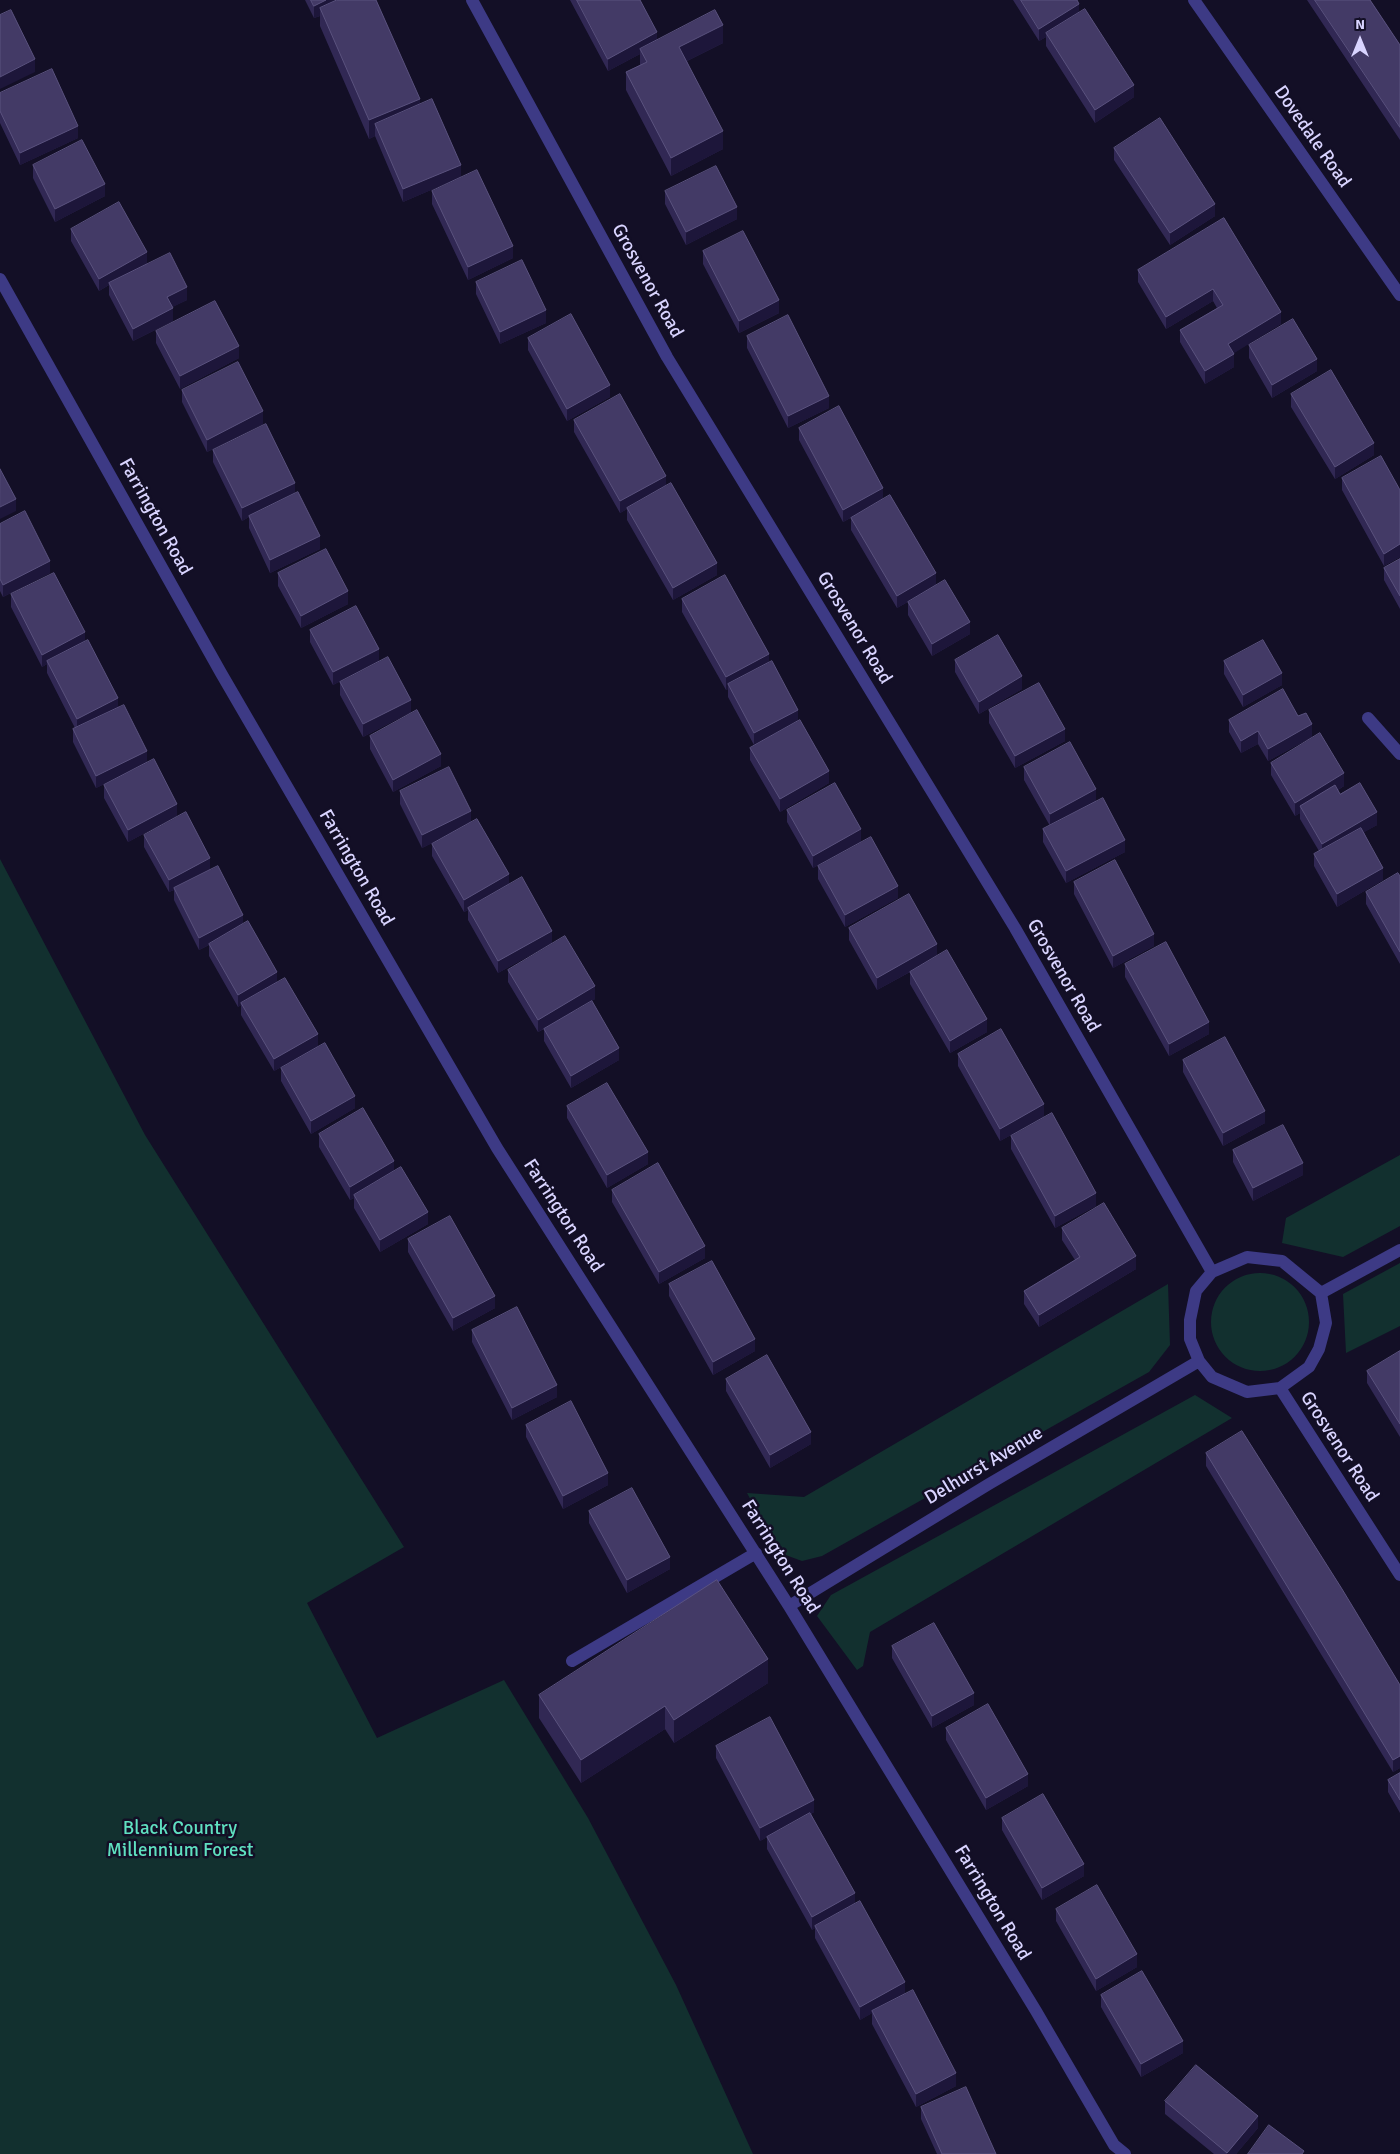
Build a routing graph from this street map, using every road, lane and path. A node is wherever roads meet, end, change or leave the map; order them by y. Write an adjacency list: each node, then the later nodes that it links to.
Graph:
1 (472, 0): 8 (street, Grosvenor Road)
2 (1194, 0): 4 (street, Dovedale Road)
3 (0, 279): 12 (street, Farrington Road)
4 (1400, 296)
5 (1368, 718): 6 (street)
6 (1400, 754)
7 (1400, 1250): 9 (street)
8 (1212, 1272): 9 (street); 10 (street)
9 (1321, 1293): 11 (street)
10 (1199, 1361): 11 (street); 14 (street, Delhurst Avenue)
11 (1280, 1388): 13 (street, Grosvenor Road)
12 (756, 1552): 14 (street, Farrington Road); 15 (street)
13 (1400, 1576)
14 (789, 1606): 16 (street, Farrington Road)
15 (572, 1661)
16 (1124, 2154)

